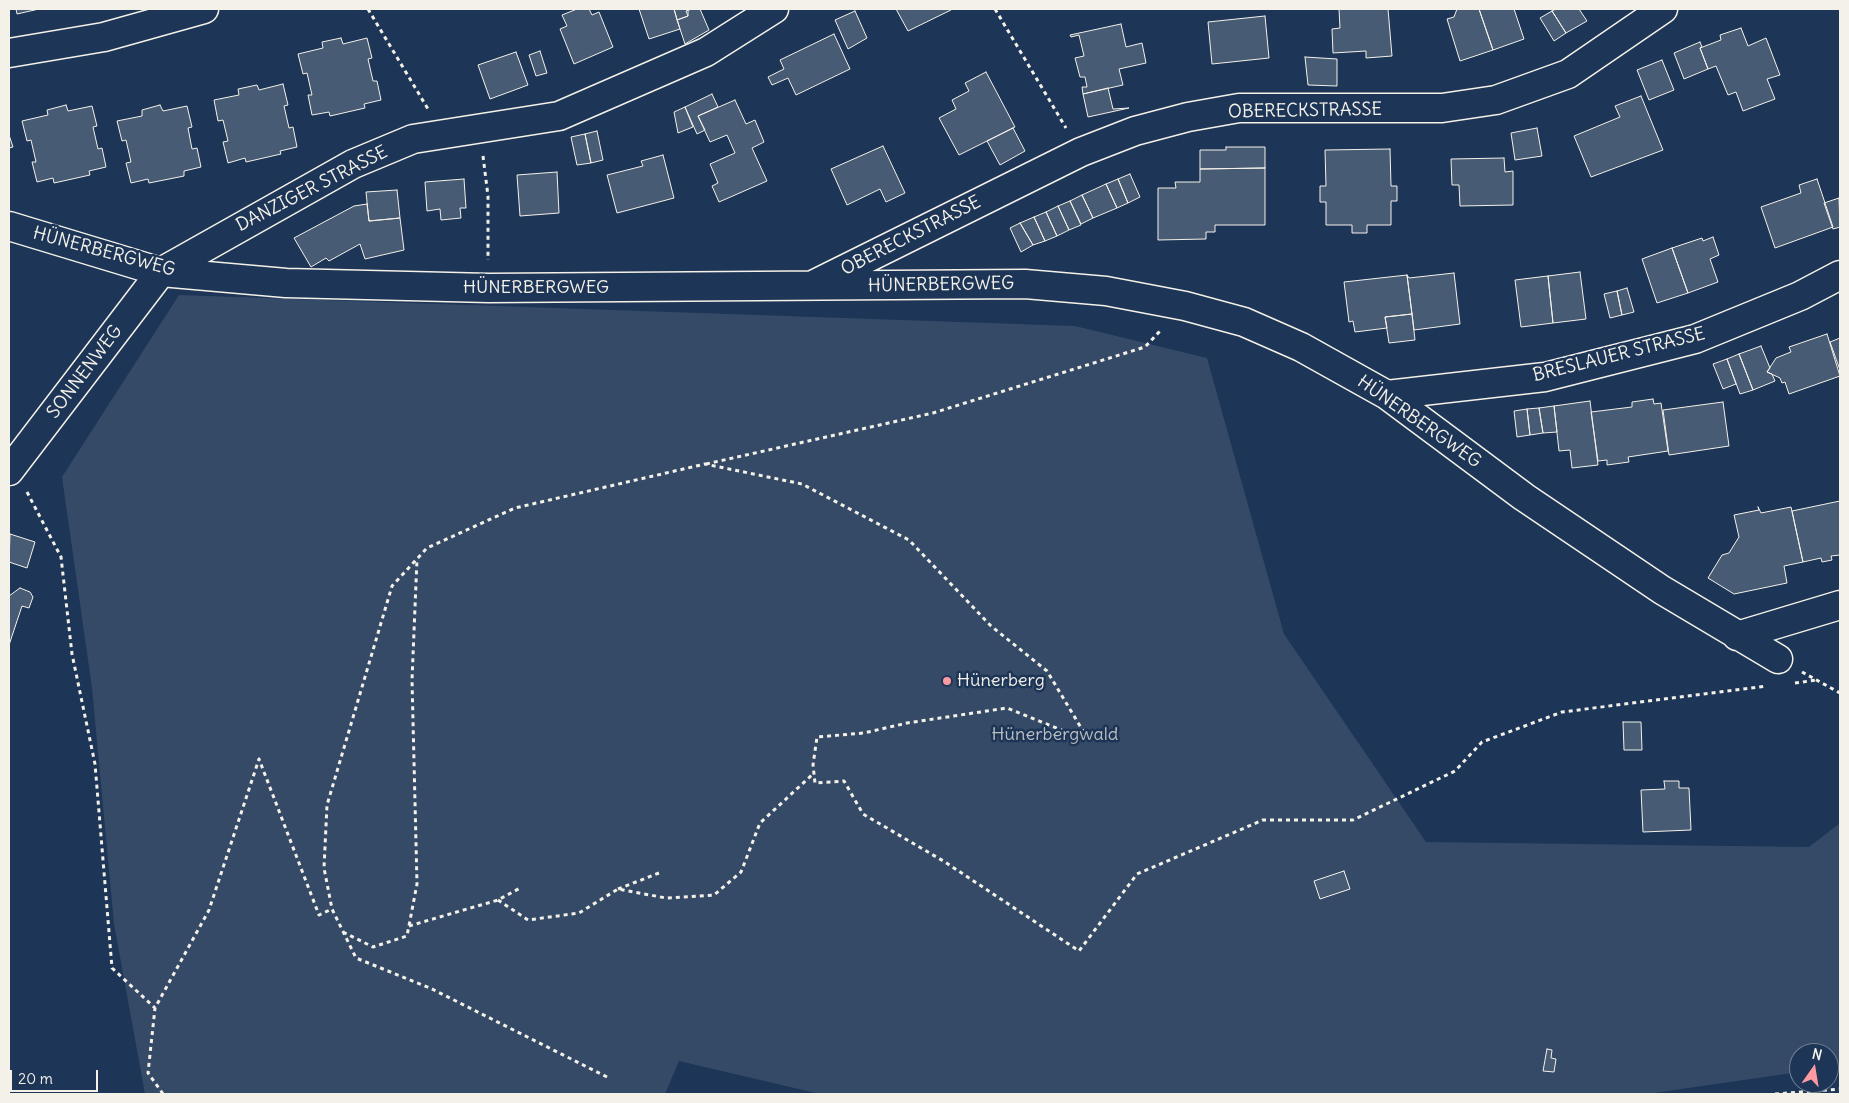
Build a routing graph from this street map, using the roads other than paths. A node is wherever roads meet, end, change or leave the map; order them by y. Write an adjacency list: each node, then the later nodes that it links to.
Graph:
1 (204, 9): 4 (street)
2 (774, 9): 6 (street, DANZIGER STRASSE)
3 (1663, 9): 8 (street, OBERECKSTRASSE)
4 (9, 53)
5 (9, 226): 6 (street, HÜNERBERGWEG)
6 (161, 272): 8 (street, HÜNERBERGWEG); 10 (street, SONNENWEG)
7 (1840, 275): 9 (street, BRESLAUER STRASSE)
8 (809, 287): 9 (street, HÜNERBERGWEG)
9 (1387, 395): 12 (street, HÜNERBERGWEG)
10 (11, 469)
11 (1840, 605): 12 (street)
12 (1737, 636): 13 (street, HÜNERBERGWEG)
13 (1778, 659)

